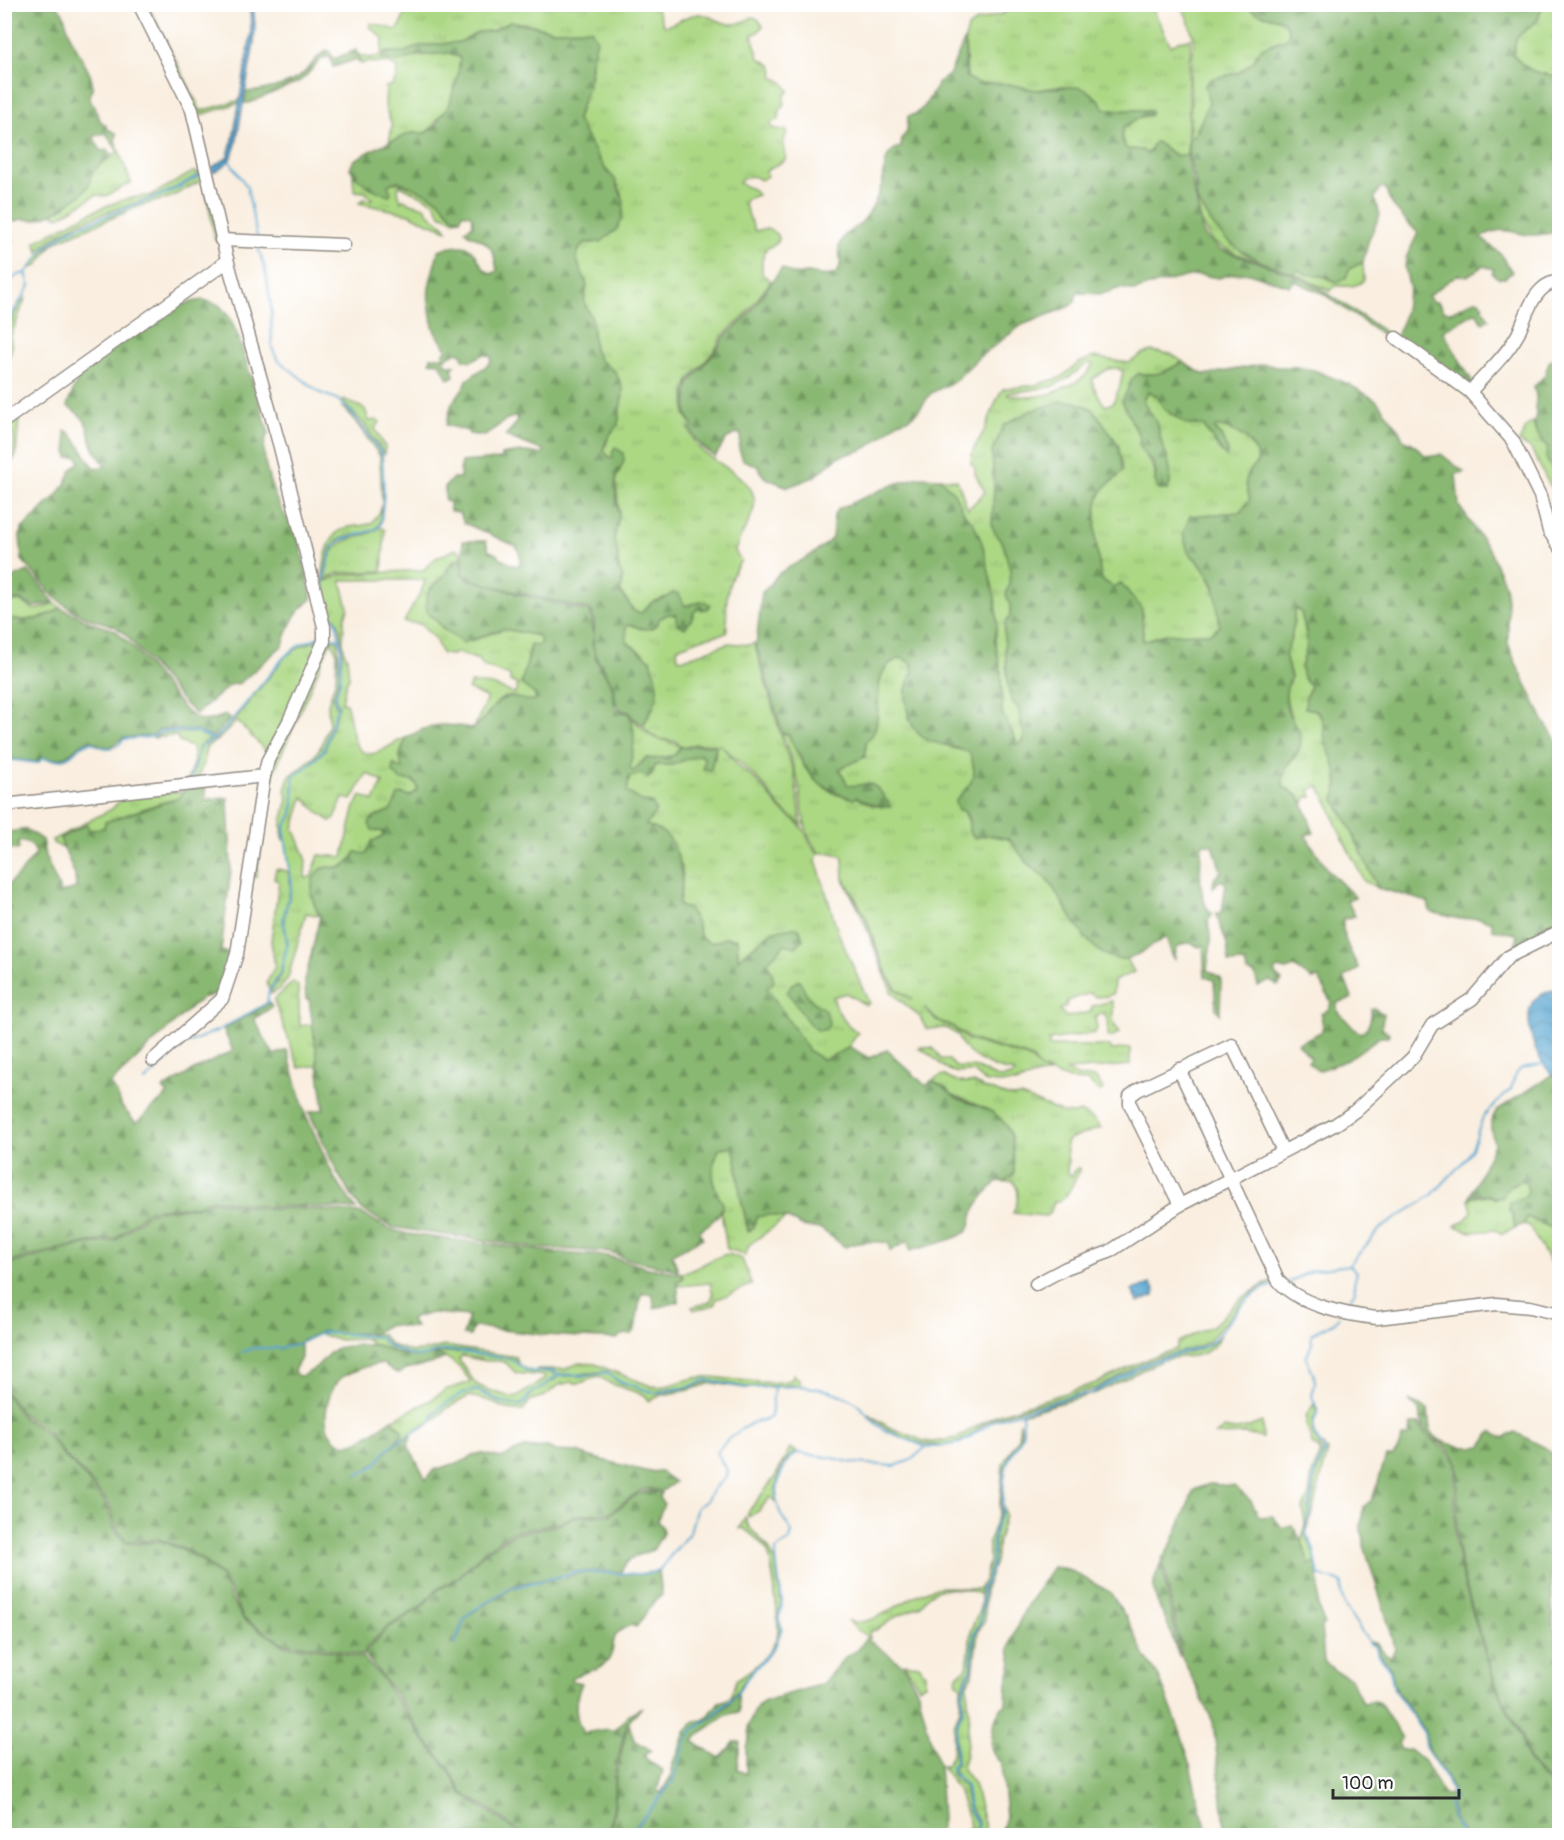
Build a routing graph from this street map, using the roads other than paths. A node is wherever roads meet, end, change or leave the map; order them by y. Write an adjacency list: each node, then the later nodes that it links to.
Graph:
1 (139, 4): 2 (street)
2 (221, 240): 3 (street); 4 (street)
3 (344, 245)
4 (227, 259): 8 (street); 10 (street)
5 (1560, 281): 7 (street)
6 (1396, 338): 7 (street)
7 (1470, 392): 9 (street)
8 (4, 421)
9 (1560, 547)
10 (264, 776): 11 (street); 13 (street)
11 (4, 805)
12 (1560, 931): 15 (street)
13 (153, 1060)
14 (1179, 1069): 15 (street); 16 (street); 17 (street)
15 (1283, 1151): 16 (street)
16 (1230, 1178): 17 (street); 19 (street)
17 (1179, 1205): 18 (street)
18 (1036, 1284)
19 (1560, 1314)

